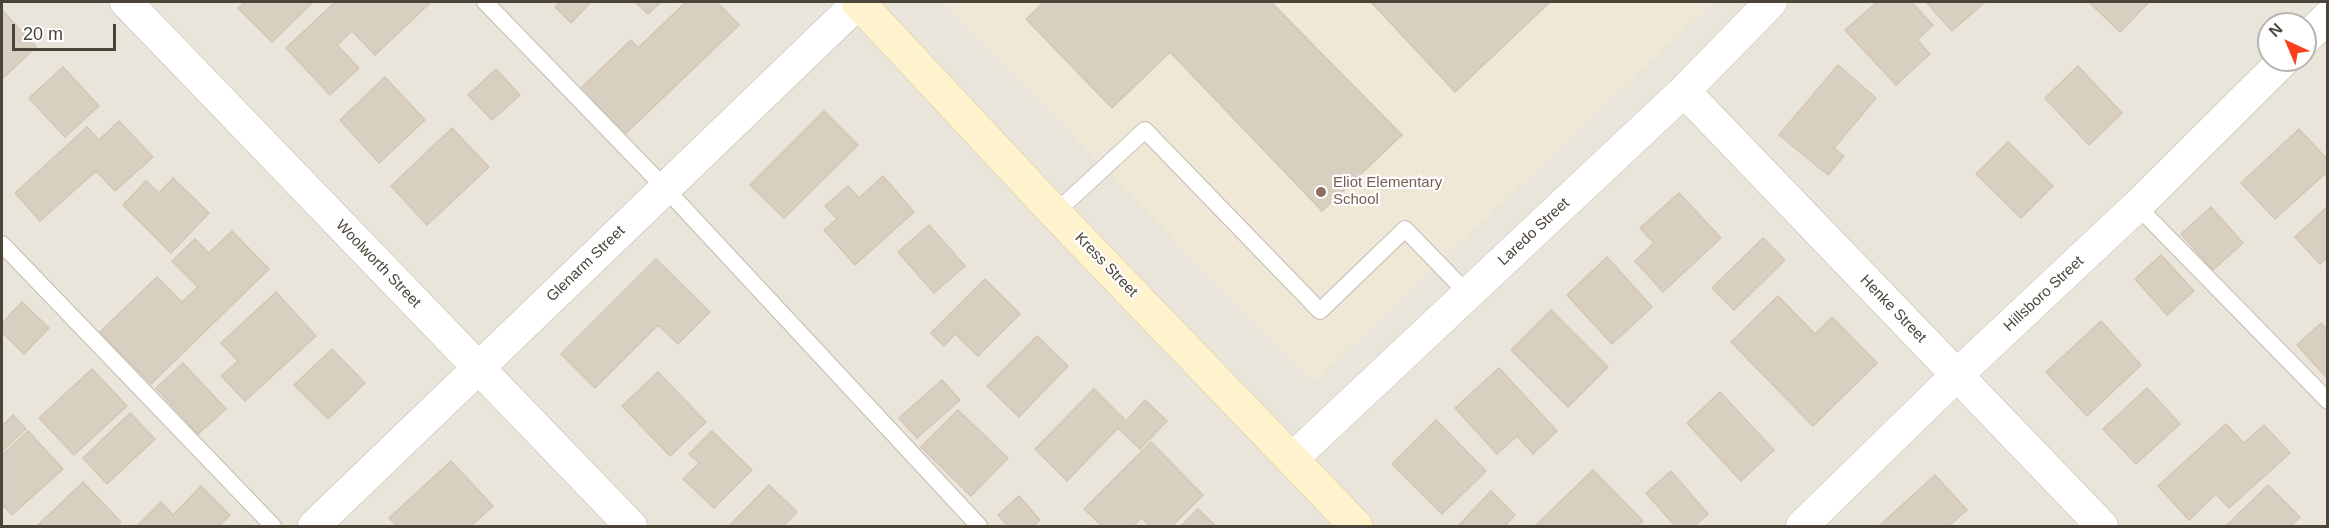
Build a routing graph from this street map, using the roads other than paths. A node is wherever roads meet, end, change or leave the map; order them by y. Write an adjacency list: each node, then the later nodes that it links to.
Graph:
1 (126, 2): 12 (street, Woolworth Street)
2 (485, 2): 7 (lane)
3 (859, 2): 7 (street, Glenarm Street); 9 (street, Kress Street)
4 (1771, 2): 6 (street, Laredo Street)
5 (2272, 72): 8 (street, Hillsboro Street)
6 (1684, 91): 11 (street, Laredo Street); 13 (street, Henke Street)
7 (665, 188): 12 (street, Glenarm Street); 19 (lane)
8 (2137, 206): 13 (street, Hillsboro Street); 14 (lane)
9 (1055, 213): 11 (lane); 15 (street, Kress Street)
10 (2, 244): 16 (lane)
11 (1468, 294): 15 (street, Laredo Street)
12 (478, 369): 17 (street, Glenarm Street); 18 (street, Woolworth Street)
13 (1958, 375): 21 (street, Hillsboro Street); 22 (street, Henke Street)
14 (2328, 401)
15 (1293, 459): 20 (street, Kress Street)
16 (273, 526)
17 (314, 526)
18 (631, 526)
19 (979, 526)
20 (1356, 526)
21 (1802, 526)
22 (2102, 526)

